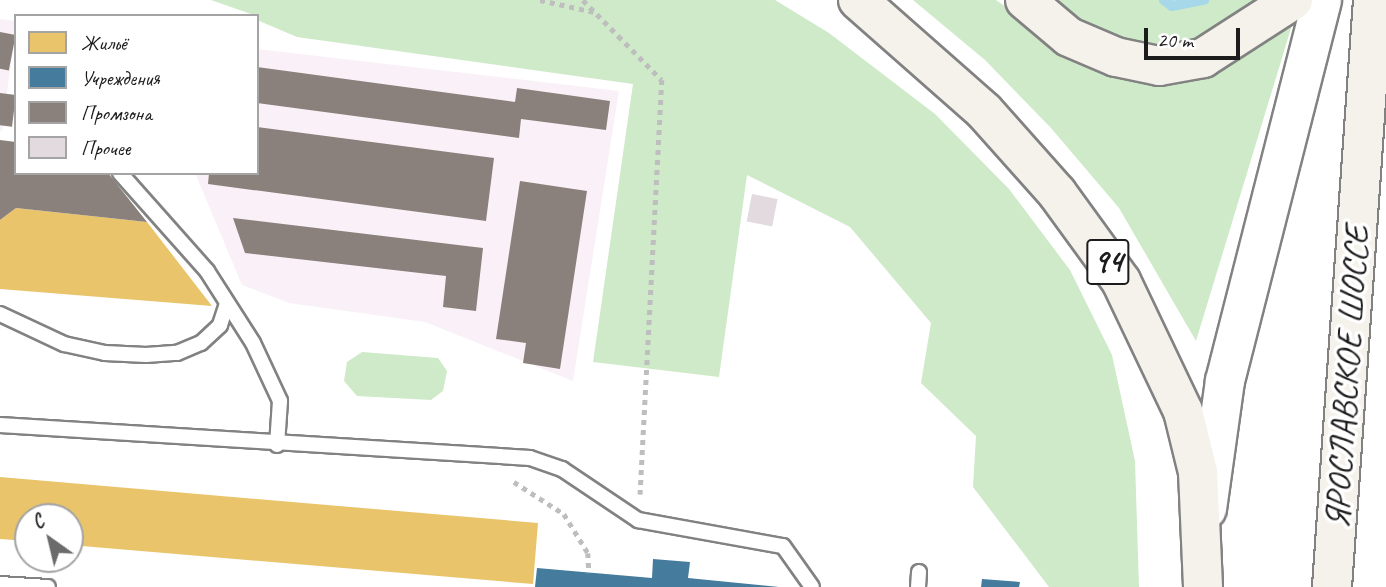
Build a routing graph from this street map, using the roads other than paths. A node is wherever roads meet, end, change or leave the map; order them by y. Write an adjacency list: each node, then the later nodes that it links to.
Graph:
1 (836, 0): 7 (main road, 94)
2 (858, 0): 7 (main road, 94)
3 (1025, 0): 4 (main road)
4 (1293, 0)
5 (1322, 0): 13 (street)
6 (1373, 0): 20 (main road, ЯРОСЛАВСКОЕ ШОССЕ)
7 (914, 51): 13 (main road, 94)
8 (122, 175): 9 (lane)
9 (227, 303): 10 (lane); 12 (lane)
10 (0, 314)
11 (0, 425): 12 (lane)
12 (277, 444): 17 (lane)
13 (1204, 529): 19 (main road)
14 (919, 572): 18 (lane)
15 (0, 584): 16 (lane)
16 (48, 587)
17 (812, 587)
18 (918, 587)
19 (1203, 587)
20 (1332, 587)

